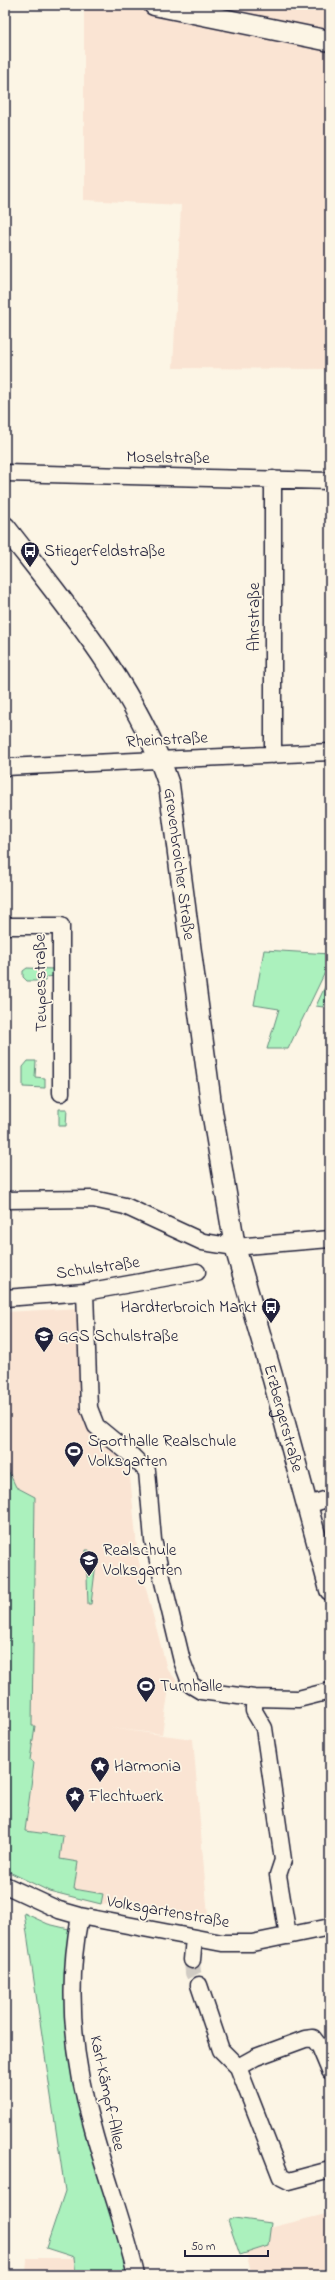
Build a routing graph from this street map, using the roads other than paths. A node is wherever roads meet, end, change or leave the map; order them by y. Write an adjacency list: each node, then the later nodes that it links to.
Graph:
1 (154, 5): 2 (main road)
2 (330, 41)
3 (5, 473): 4 (street, Moselstraße)
4 (273, 479): 5 (street, Moselstraße); 8 (street, Ahrstraße)
5 (330, 481)
6 (5, 527): 9 (main road, Grevenbroicher Straße)
7 (330, 752): 8 (street, Rheinstraße)
8 (273, 755): 9 (street, Rheinstraße)
9 (161, 760): 10 (street, Rheinstraße); 15 (main road, Grevenbroicher Straße)
10 (5, 767)
11 (5, 926): 12 (street, Teupesstraße)
12 (61, 1093)
13 (5, 1200): 15 (street)
14 (330, 1239): 15 (street)
15 (234, 1247): 20 (main road, Erzbergerstraße)
16 (197, 1272): 17 (street, Schulstraße)
17 (85, 1292): 18 (street, Schulstraße); 23 (street)
18 (5, 1298)
19 (330, 1498): 20 (street)
20 (308, 1505): 21 (main road, Erzbergerstraße)
21 (330, 1590)
22 (330, 1691): 23 (street)
23 (254, 1698): 27 (street)
24 (5, 1885): 25 (street, Volksgartenstraße)
25 (80, 1916): 28 (street, Volksgartenstraße); 34 (street, Karl-Kämpf-Allee)
26 (330, 1927): 27 (street, Volksgartenstraße)
27 (288, 1936): 28 (street, Volksgartenstraße)
28 (194, 1938): 29 (street)
29 (192, 1960)
30 (199, 1985): 31 (street)
31 (238, 2067): 32 (street); 33 (street)
32 (330, 2071)
33 (330, 2170)
34 (136, 2275)

